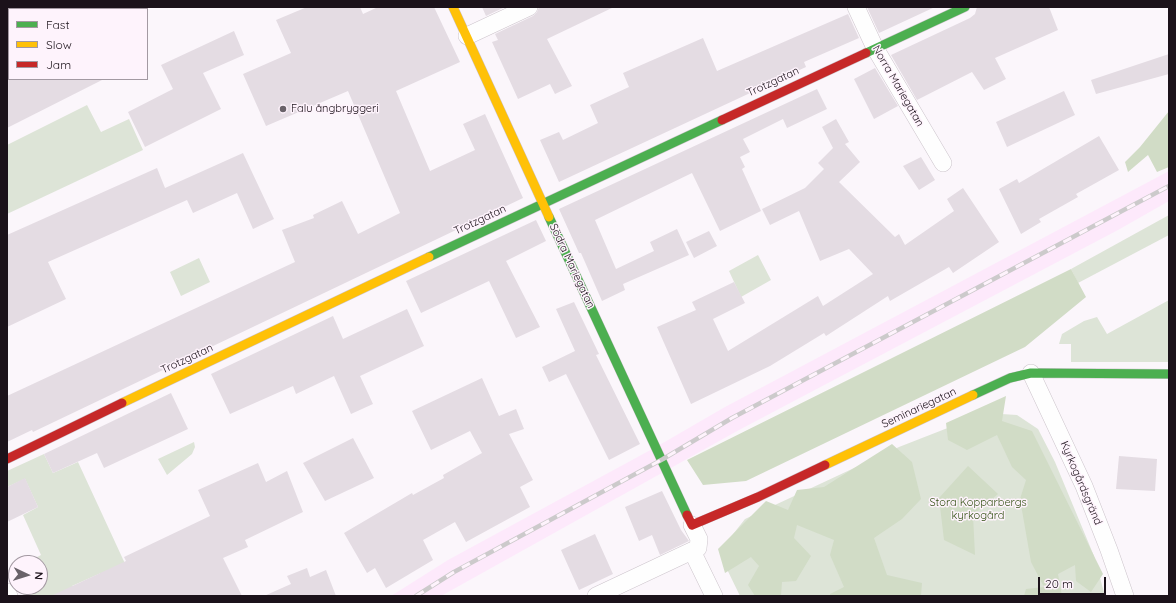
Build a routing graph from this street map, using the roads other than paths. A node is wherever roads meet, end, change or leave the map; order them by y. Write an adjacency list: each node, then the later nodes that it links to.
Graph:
1 (453, 7): 5 (street, Södra Mariegatan)
2 (529, 7): 5 (street)
3 (856, 7): 6 (street, Norra Mariegatan)
4 (965, 7): 6 (street, Trotzgatan)
5 (467, 36): 8 (street, Södra Mariegatan)
6 (875, 48): 7 (street, Norra Mariegatan); 8 (street, Trotzgatan)
7 (943, 163)
8 (542, 203): 11 (street, Trotzgatan); 12 (street, Södra Mariegatan)
9 (1031, 373): 10 (street, Seminariegatan); 12 (street, Seminariegatan); 18 (street, Kyrkogårdsgränd)
10 (1169, 374)
11 (7, 459)
12 (692, 525): 13 (street)
13 (692, 551): 16 (street); 17 (street)
14 (7, 592): 15 (street)
15 (9, 596)
16 (596, 596)
17 (714, 596)
18 (1125, 596)

